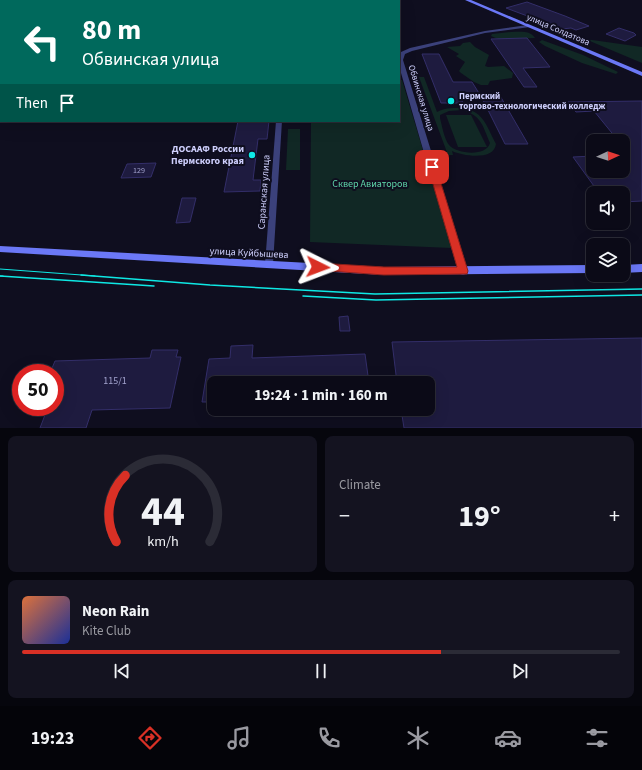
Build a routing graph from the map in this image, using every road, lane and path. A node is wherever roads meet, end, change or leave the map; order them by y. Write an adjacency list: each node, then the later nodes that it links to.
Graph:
1 (469, 0): 2 (main road, улица Солдатова)
2 (528, 26): 3 (main road, улица Солдатова); 10 (street, Обвинская улица)
3 (642, 74)
4 (279, 122): 6 (street, Саранская улица)
5 (0, 249): 6 (main road, улица Куйбышева)
6 (269, 264): 10 (main road, улица Куйбышева)
7 (642, 268): 9 (main road)
8 (586, 269): 10 (main road, улица Куйбышева)
9 (630, 269)
10 (463, 271)

